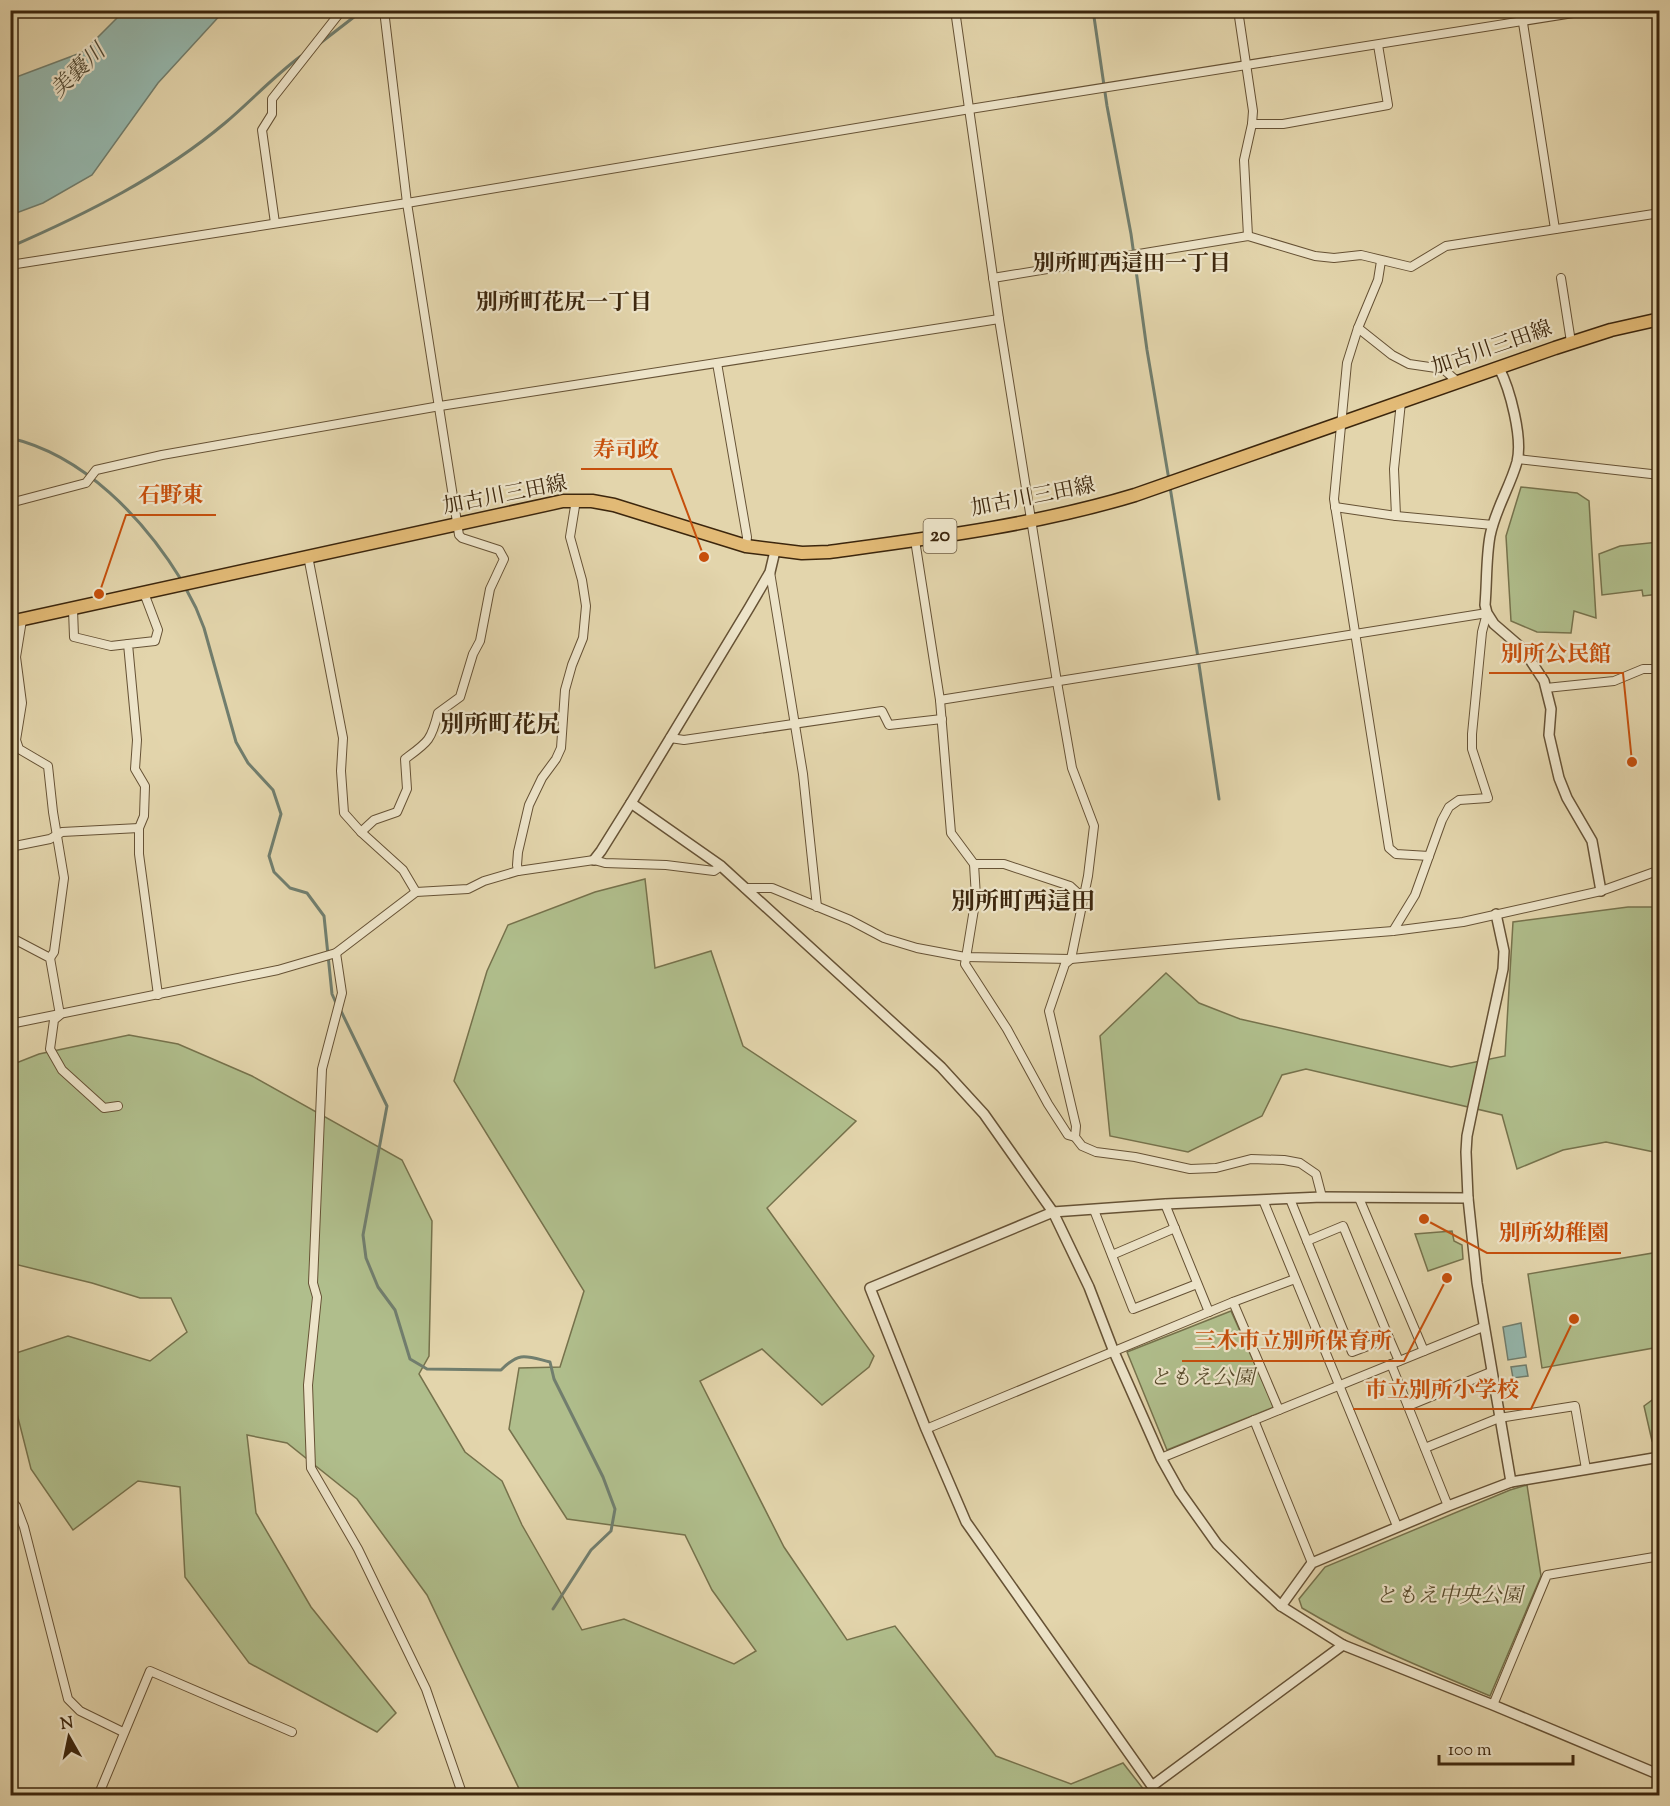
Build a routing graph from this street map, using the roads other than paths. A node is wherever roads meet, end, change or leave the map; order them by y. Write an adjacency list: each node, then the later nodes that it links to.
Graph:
1 (342, 10): 14 (street)
2 (384, 10): 12 (street)
3 (955, 10): 10 (street)
4 (1238, 10): 9 (street)
5 (1521, 10): 7 (street)
6 (1592, 10): 7 (street)
7 (1523, 22): 8 (street); 15 (street)
8 (1378, 45): 9 (street); 11 (street)
9 (1246, 67): 10 (street); 11 (street)
10 (970, 110): 12 (street); 19 (street)
11 (1252, 124): 16 (street)
12 (408, 203): 14 (street); 29 (street)
13 (1659, 213): 15 (street)
14 (275, 223): 18 (street)
15 (1555, 229): 17 (street)
16 (1248, 236): 17 (street); 19 (street)
17 (1381, 261): 23 (street)
18 (10, 265)
19 (993, 278): 21 (street)
20 (1561, 278): 24 (street)
21 (999, 319): 25 (street); 37 (street)
22 (1659, 320): 24 (main road, 加古川三田線 / 20)
23 (1358, 328): 27 (street); 30 (street)
24 (1571, 342): 26 (main road, 加古川三田線 / 20)
25 (717, 363): 29 (street); 41 (street)
26 (1498, 368): 27 (main road, 加古川三田線 / 20); 31 (street)
27 (1458, 382): 28 (main road, 加古川三田線 / 20)
28 (1401, 402): 30 (main road, 加古川三田線 / 20); 36 (street)
29 (440, 406): 34 (street); 38 (street)
30 (1342, 423): 35 (street); 37 (main road, 加古川三田線 / 20)
31 (1518, 459): 32 (street); 39 (street)
32 (1659, 475)
33 (576, 500): 38 (main road, 加古川三田線 / 20); 41 (main road, 加古川三田線 / 20); 68 (street)
34 (10, 503)
35 (1335, 507): 36 (street); 49 (street)
36 (1396, 516): 39 (street)
37 (1032, 521): 40 (main road, 加古川三田線 / 20); 52 (street)
38 (458, 525): 43 (main road, 加古川三田線 / 20); 60 (street)
39 (1493, 525): 47 (street)
40 (915, 540): 42 (main road, 加古川三田線 / 20); 54 (street)
41 (746, 546): 42 (main road, 加古川三田線 / 20)
42 (775, 551): 44 (street)
43 (308, 556): 45 (main road, 加古川三田線 / 20); 60 (street)
44 (770, 572): 56 (street); 57 (street)
45 (144, 593): 46 (main road, 加古川三田線 / 20); 50 (street)
46 (73, 609): 48 (main road, 加古川三田線 / 20); 50 (street)
47 (1487, 613): 49 (street); 53 (street); 63 (street)
48 (16, 621): 61 (street)
49 (1356, 634): 52 (street); 63 (street)
50 (128, 644): 59 (street)
51 (1659, 669): 53 (street)
52 (1057, 682): 54 (street); 72 (street)
53 (1546, 688): 70 (street)
54 (940, 700): 55 (street)
55 (942, 719): 56 (street); 65 (street)
56 (796, 723): 57 (street); 73 (street)
57 (670, 738): 58 (street)
58 (631, 803): 64 (street); 66 (street)
59 (139, 828): 61 (street); 81 (street)
60 (361, 832): 71 (street)
61 (57, 836): 62 (street); 79 (street)
62 (10, 847)
63 (1429, 856): 75 (street)
64 (594, 860): 66 (street); 68 (street)
65 (974, 864): 72 (street); 78 (street)
66 (721, 866): 69 (street)
67 (1659, 870): 70 (street)
68 (518, 871): 71 (street)
69 (745, 888): 73 (street); 93 (street)
70 (1601, 891): 74 (street)
71 (416, 892): 77 (street)
72 (1083, 898): 80 (street)
73 (817, 907): 78 (street)
74 (1496, 914): 75 (street); 88 (street)
75 (1393, 931): 80 (street)
76 (10, 937): 79 (street)
77 (336, 952): 81 (street); 130 (street)
78 (965, 957): 80 (street); 85 (street)
79 (51, 958): 82 (street)
80 (1071, 959): 85 (street)
81 (158, 995): 82 (street)
82 (60, 1015): 83 (street); 84 (street)
83 (10, 1024)
84 (118, 1106)
85 (1075, 1137): 86 (street)
86 (1322, 1197): 87 (street); 89 (street)
87 (1359, 1198): 88 (street); 103 (street)
88 (1468, 1198): 101 (street)
89 (1290, 1199): 90 (street); 95 (street)
90 (1263, 1200): 91 (street); 97 (street)
91 (1165, 1204): 92 (street); 94 (street)
92 (1094, 1210): 93 (street); 96 (street)
93 (1053, 1212): 104 (street); 112 (street)
94 (1175, 1228): 96 (street); 98 (street)
95 (1307, 1241): 102 (street); 102 (street)
96 (1112, 1255): 98 (street)
97 (1295, 1279): 99 (street); 107 (street)
98 (1197, 1284): 100 (street)
99 (1233, 1302): 100 (street); 109 (street)
100 (1209, 1312): 104 (street)
101 (1483, 1327): 103 (street); 106 (street)
102 (1389, 1338): 105 (street)
103 (1424, 1351): 105 (street)
104 (1114, 1352): 112 (street); 115 (street)
105 (1395, 1363): 107 (street); 108 (street)
106 (1491, 1372): 108 (street); 110 (street)
107 (1339, 1386): 109 (street); 120 (street)
108 (1407, 1406): 113 (street)
109 (1279, 1410): 111 (street)
110 (1499, 1418): 113 (street); 116 (street); 117 (street)
111 (1254, 1420): 115 (street); 122 (street)
112 (926, 1429): 124 (street)
113 (1425, 1448): 119 (street)
114 (1659, 1457): 116 (street)
115 (1161, 1458): 123 (street)
116 (1586, 1469): 117 (street)
117 (1510, 1482): 119 (street)
118 (10, 1500): 126 (street)
119 (1448, 1506): 120 (street)
120 (1397, 1526): 122 (street)
121 (1659, 1556): 125 (street)
122 (1312, 1563): 123 (street)
123 (1281, 1606): 124 (street)
124 (1343, 1645): 125 (street)
125 (1493, 1705): 128 (street)
126 (123, 1732): 127 (street); 129 (street)
127 (292, 1732)
128 (1659, 1775)
129 (98, 1796)
130 (463, 1796)

